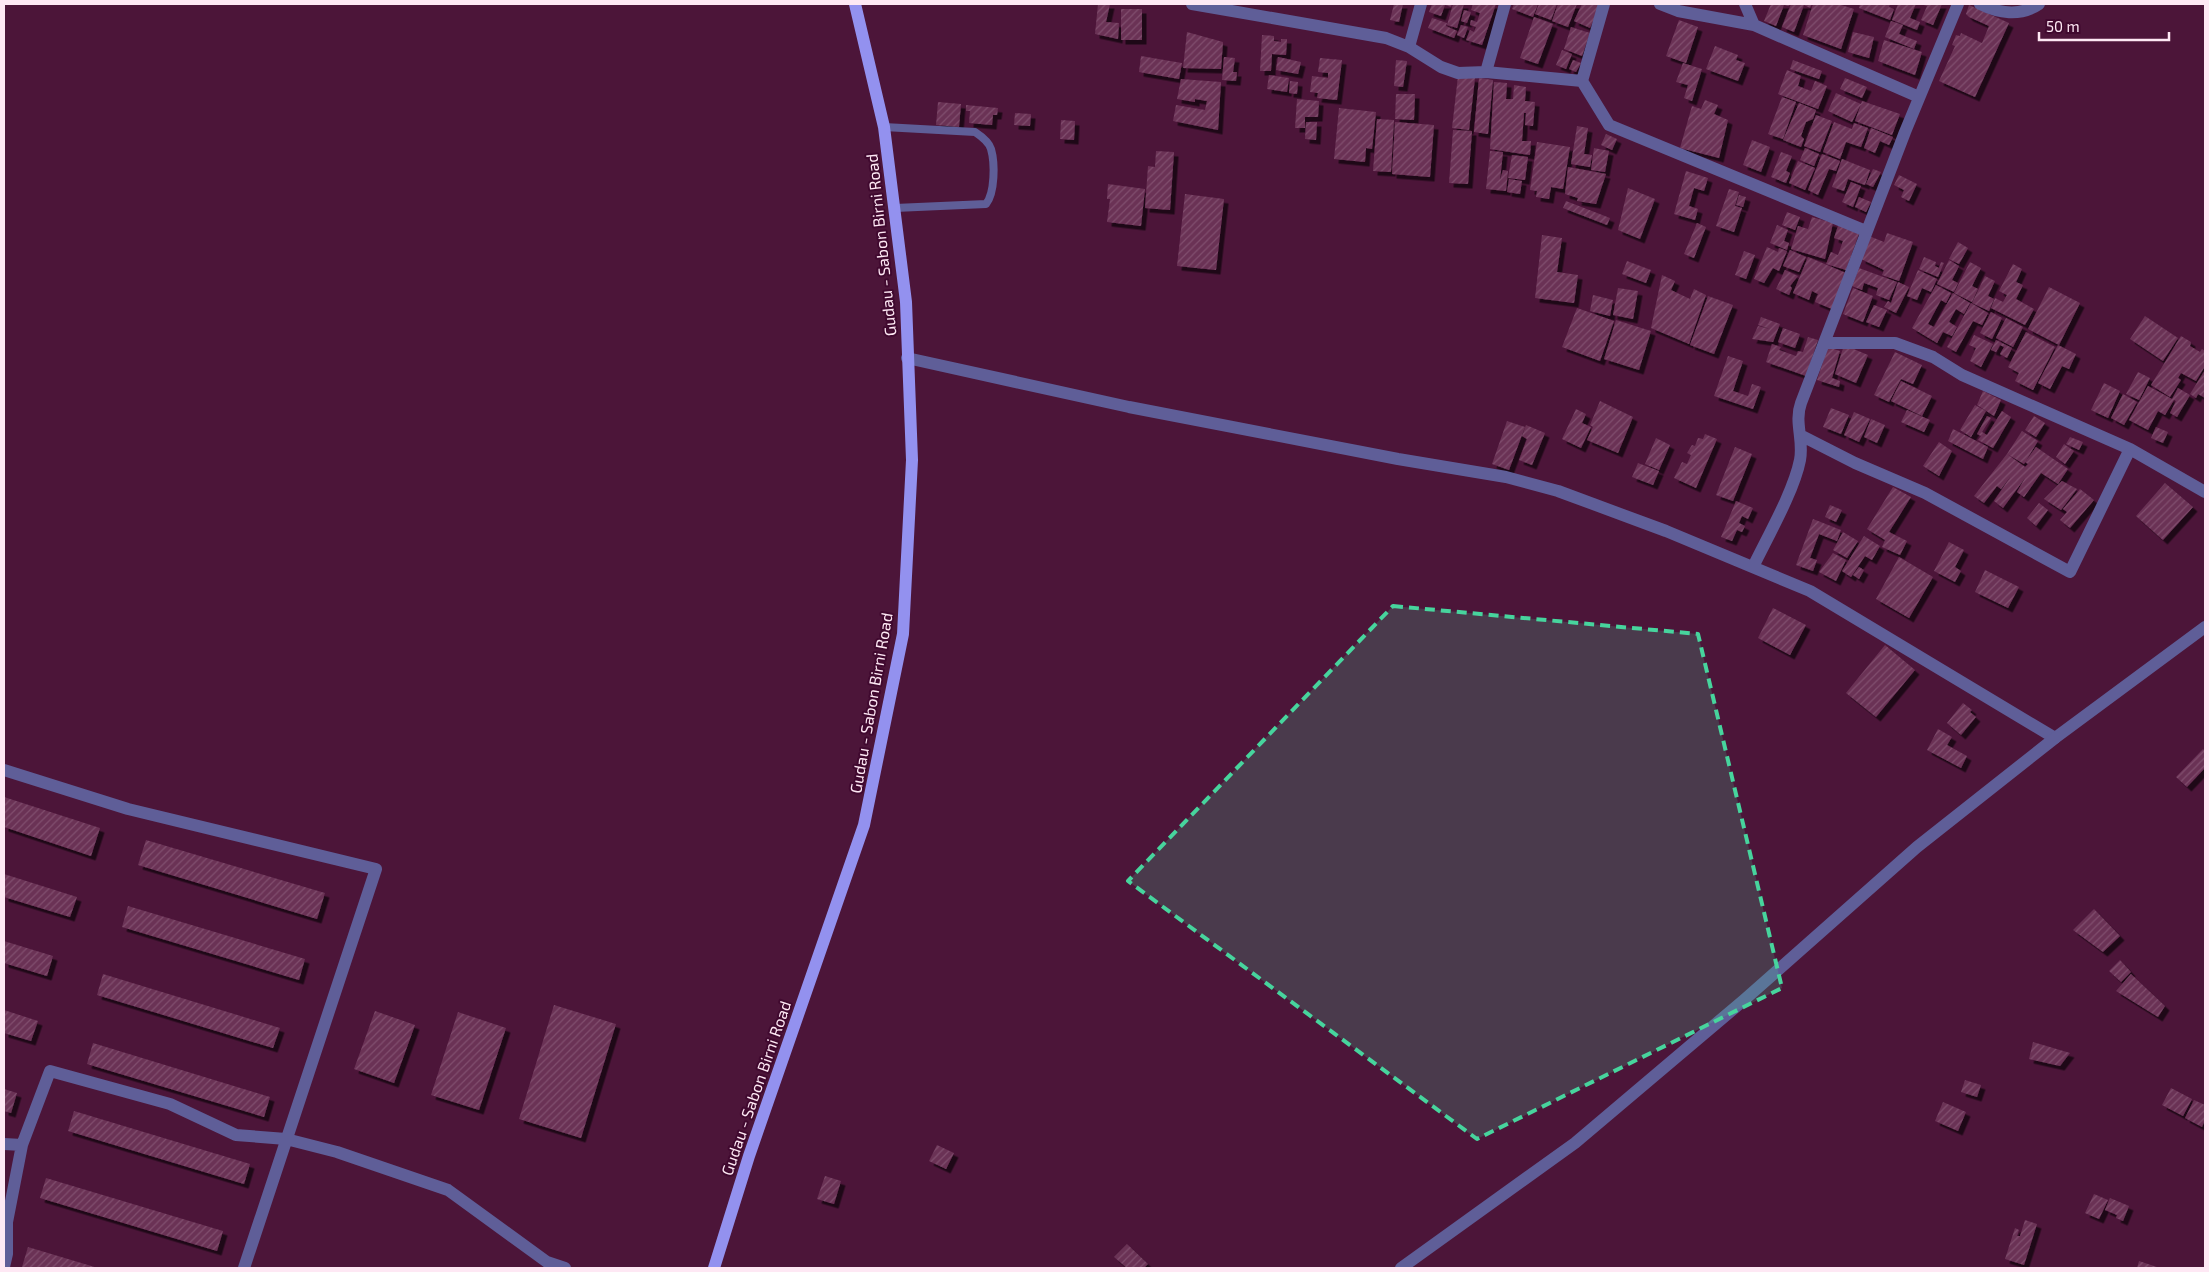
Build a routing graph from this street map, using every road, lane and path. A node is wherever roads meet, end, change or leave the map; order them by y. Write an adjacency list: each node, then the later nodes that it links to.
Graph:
1 (855, 4): 16 (main road, Gudau - Sabon Birni Road)
2 (1192, 4): 12 (street)
3 (1421, 4): 12 (street)
4 (1504, 4): 13 (street)
5 (1604, 4): 14 (street)
6 (1660, 4): 11 (street)
7 (1745, 4): 11 (street)
8 (1958, 4): 15 (street)
9 (1980, 4): 10 (street)
10 (2039, 4)
11 (1754, 25): 15 (street)
12 (1409, 47): 13 (street)
13 (1486, 72): 14 (street)
14 (1582, 81): 18 (street)
15 (1919, 97): 18 (street)
16 (884, 127): 17 (main road, Gudau - Sabon Birni Road); 17 (lane)
17 (895, 208): 20 (main road, Gudau - Sabon Birni Road)
18 (1866, 231): 19 (street)
19 (1825, 343): 21 (street); 22 (street)
20 (907, 358): 24 (street); 34 (main road, Gudau - Sabon Birni Road)
21 (1802, 436): 22 (street); 24 (street)
22 (2130, 449): 23 (street)
23 (2205, 492)
24 (1753, 568): 26 (street)
25 (2205, 627): 26 (street)
26 (2055, 738): 35 (street)
27 (4, 770): 28 (street)
28 (286, 1139): 30 (street); 32 (street); 33 (street)
29 (4, 1144): 30 (street)
30 (22, 1145): 31 (street)
31 (4, 1267)
32 (244, 1268)
33 (565, 1268)
34 (714, 1268)
35 (1401, 1268)

